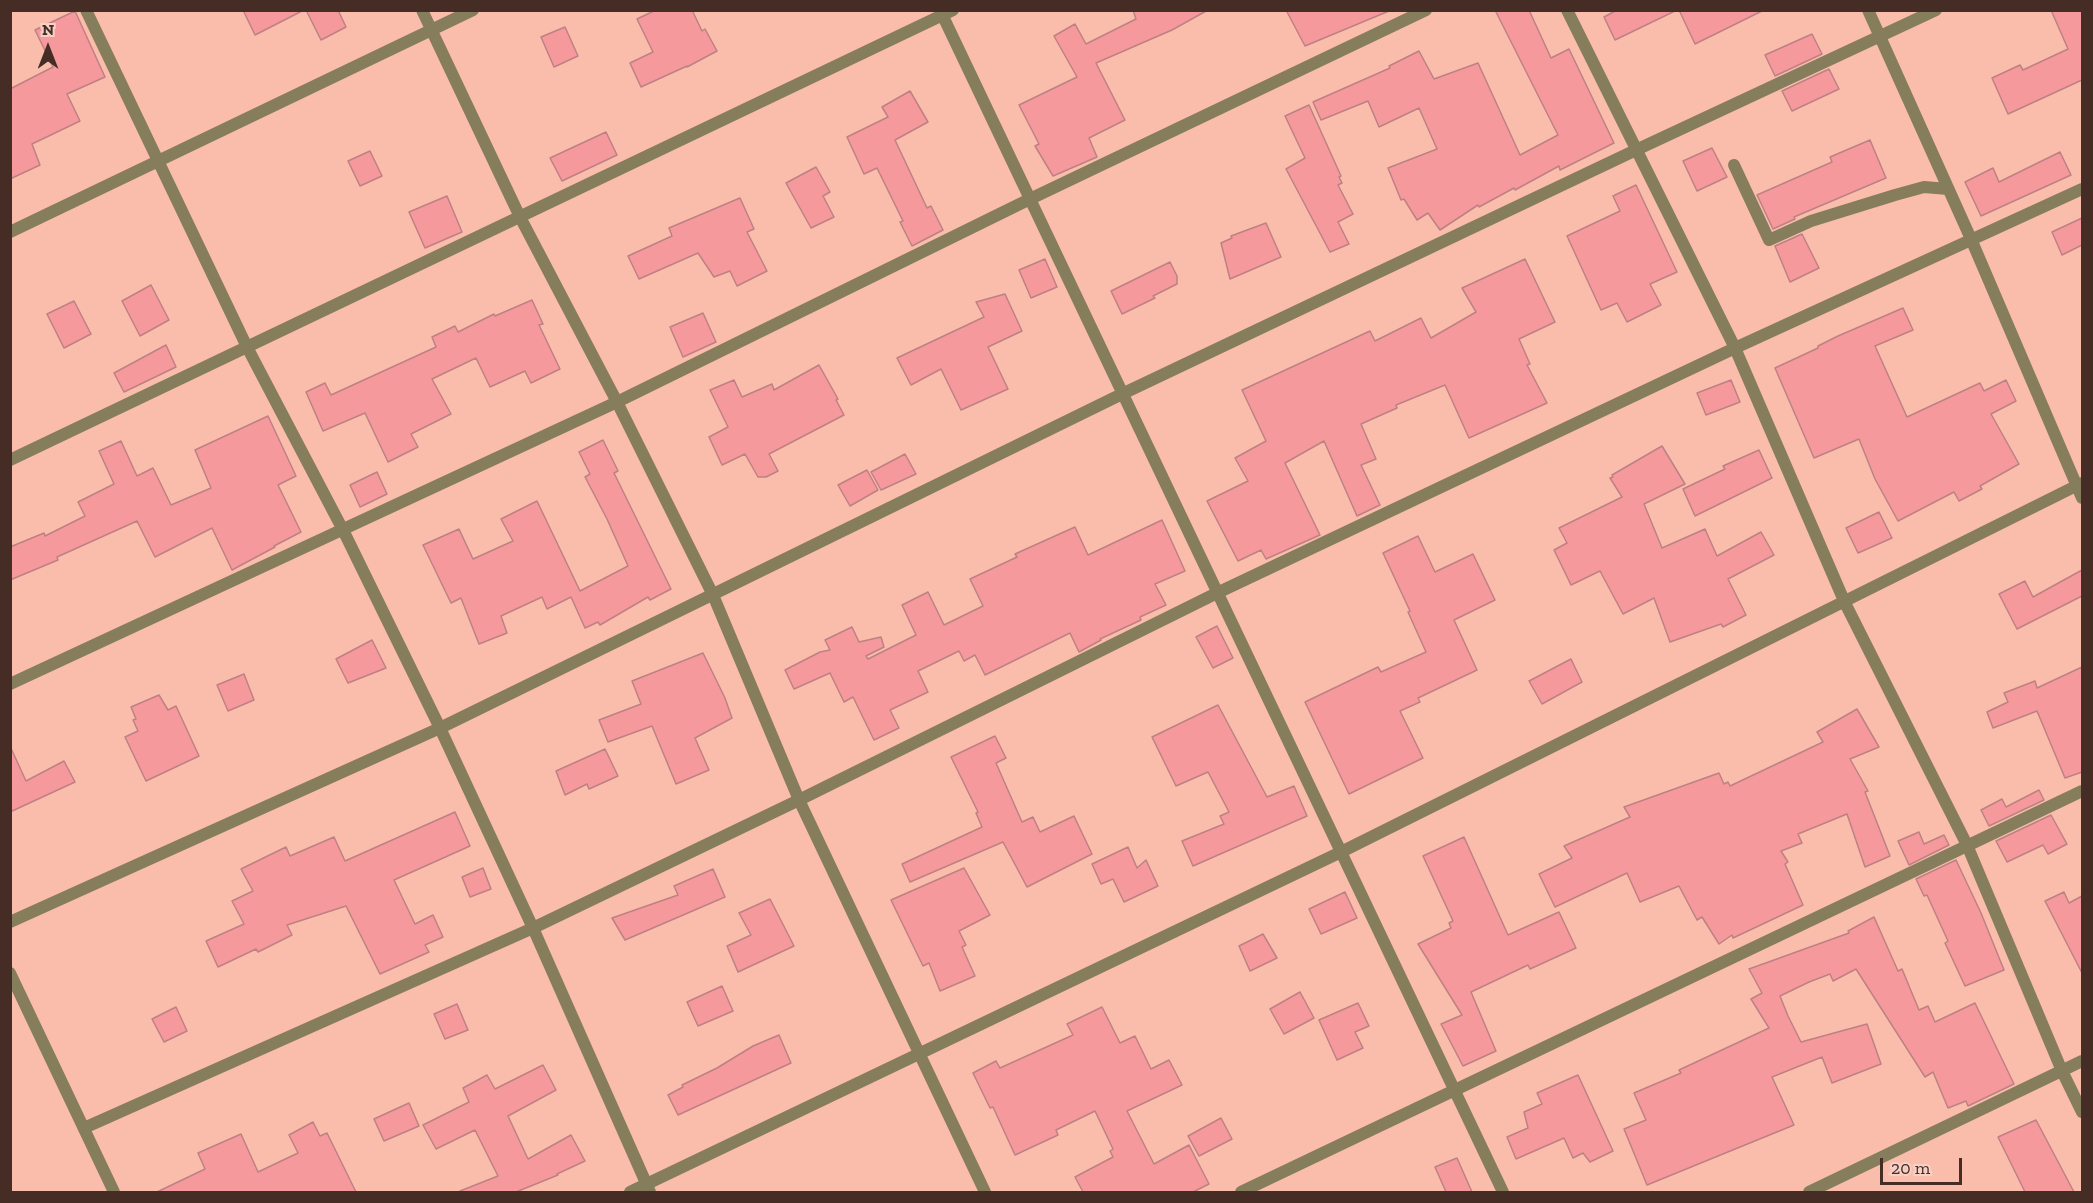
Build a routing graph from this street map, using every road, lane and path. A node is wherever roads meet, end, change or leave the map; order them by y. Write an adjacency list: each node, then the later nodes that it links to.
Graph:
1 (86, 10): 12 (street)
2 (422, 10): 9 (street)
3 (473, 10): 9 (street)
4 (1426, 10): 16 (street)
5 (1567, 10): 11 (street)
6 (1868, 10): 10 (street)
7 (1936, 10): 10 (street)
8 (945, 12): 16 (street); 17 (street)
9 (431, 30): 12 (street); 17 (street)
10 (1880, 36): 11 (street); 14 (street)
11 (1636, 150): 21 (street); 22 (street)
12 (158, 161): 18 (street); 20 (street)
13 (1734, 165): 14 (street)
14 (1948, 189): 19 (street)
15 (2082, 189): 19 (street)
16 (1030, 199): 22 (street); 23 (street)
17 (520, 217): 20 (street); 23 (street)
18 (10, 232)
19 (1971, 239): 21 (street); 25 (street)
20 (247, 347): 24 (street); 27 (street)
21 (1735, 348): 28 (street); 30 (street)
22 (1122, 394): 28 (street); 29 (street)
23 (617, 402): 27 (street); 29 (street)
24 (10, 460)
25 (2080, 484): 26 (street); 30 (street)
26 (2082, 498)
27 (343, 530): 31 (street); 32 (street)
28 (1217, 593): 34 (street); 36 (street)
29 (712, 595): 32 (street); 34 (street)
30 (1845, 603): 35 (street); 36 (street)
31 (10, 684)
32 (440, 728): 37 (street); 38 (street)
33 (2082, 791): 35 (street)
34 (799, 800): 38 (street); 40 (street)
35 (1967, 845): 42 (street); 43 (street)
36 (1341, 852): 40 (street); 43 (street)
37 (10, 922)
38 (533, 928): 45 (street); 46 (street)
39 (10, 973): 45 (street)
40 (920, 1053): 46 (street); 49 (street)
41 (2082, 1061): 42 (street)
42 (2062, 1071): 44 (street); 52 (street)
43 (1454, 1090): 50 (street); 51 (street)
44 (2082, 1112)
45 (84, 1128): 47 (street)
46 (648, 1189): 48 (street)
47 (114, 1192)
48 (630, 1192)
49 (985, 1192)
50 (1241, 1192)
51 (1503, 1192)
52 (1809, 1192)

